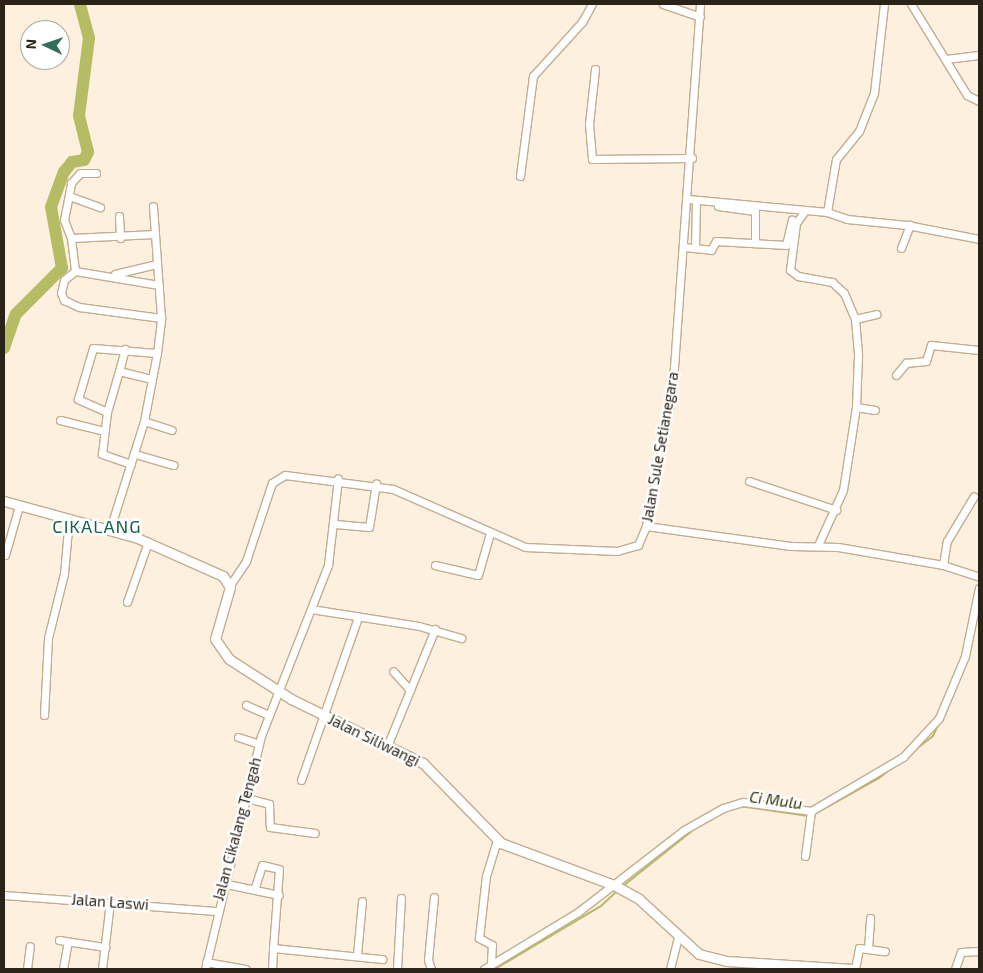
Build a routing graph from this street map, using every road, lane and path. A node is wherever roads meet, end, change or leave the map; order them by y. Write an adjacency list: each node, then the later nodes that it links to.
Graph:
1 (592, 4): 13 (street)
2 (663, 4): 6 (street)
3 (700, 4): 6 (street, Jalan Sule Setianegara)
4 (884, 4): 21 (street)
5 (911, 4): 8 (street)
6 (700, 17): 11 (street, Jalan Sule Setianegara)
7 (979, 55): 8 (street)
8 (946, 59): 10 (street)
9 (595, 69): 11 (street)
10 (979, 101)
11 (692, 158): 15 (street, Jalan Sule Setianegara)
12 (96, 173): 14 (street)
13 (520, 176)
14 (69, 196): 19 (street); 26 (street)
15 (688, 199): 20 (street); 30 (street, Jalan Sule Setianegara)
16 (696, 202): 31 (street)
17 (153, 206): 25 (street)
18 (718, 206): 29 (street)
19 (100, 207)
20 (804, 212): 21 (street); 39 (street)
21 (827, 212): 24 (street)
22 (119, 216): 27 (street)
23 (792, 220): 29 (street)
24 (910, 225): 28 (street); 32 (street)
25 (155, 234): 27 (street); 33 (street)
26 (71, 238): 27 (street); 34 (street)
27 (120, 238)
28 (979, 239)
29 (755, 242): 31 (street)
30 (684, 247): 31 (street); 65 (street, Jalan Sule Setianegara)
31 (695, 248)
32 (901, 248)
33 (156, 264): 35 (street); 36 (street)
34 (75, 271): 35 (street); 38 (street)
35 (114, 274): 36 (street)
36 (159, 285): 38 (street)
37 (876, 314): 39 (street)
38 (160, 318): 42 (street)
39 (855, 319): 46 (street)
40 (126, 349): 42 (street); 43 (street); 48 (street)
41 (979, 350): 44 (street)
42 (157, 353): 45 (street)
43 (119, 371): 45 (street); 48 (street)
44 (896, 374)
45 (152, 380): 50 (street)
46 (856, 407): 47 (street); 62 (street)
47 (875, 410)
48 (108, 412): 52 (street)
49 (60, 420): 52 (street)
50 (144, 421): 51 (street); 53 (street)
51 (172, 430)
52 (104, 431): 54 (street)
53 (135, 454): 54 (street); 55 (street)
54 (131, 464): 66 (street)
55 (173, 465)
56 (338, 480): 58 (street, Jalan Sule Setianegara); 64 (street, Jalan Cikalang Tengah); 74 (street, Jalan Sule Setianegara)
57 (749, 481): 62 (street)
58 (376, 484): 64 (street); 67 (street, Jalan Sule Setianegara)
59 (974, 496): 72 (street)
60 (4, 501): 61 (street)
61 (19, 506): 63 (street); 70 (street)
62 (836, 510): 69 (street)
63 (68, 518): 66 (street); 85 (street)
64 (336, 524): 77 (street, Jalan Cikalang Tengah)
65 (646, 526): 67 (street, Jalan Sule Setianegara); 69 (street)
66 (110, 529): 68 (street)
67 (490, 533): 71 (street)
68 (148, 542): 74 (street); 76 (street)
69 (818, 545): 72 (street)
70 (5, 555)
71 (435, 565)
72 (943, 566): 73 (street)
73 (979, 577)
74 (230, 585): 83 (street, Jalan Siliwangi)
75 (979, 588): 93 (street)
76 (127, 602)
77 (311, 609): 78 (street); 83 (street, Jalan Cikalang Tengah)
78 (358, 617): 79 (street); 87 (street)
79 (434, 629): 80 (street); 82 (street)
80 (461, 638)
81 (393, 671): 82 (street)
82 (410, 690): 90 (street)
83 (276, 691): 86 (street, Jalan Cikalang Tengah); 87 (street, Jalan Siliwangi)
84 (246, 705): 86 (street)
85 (44, 715)
86 (268, 715): 89 (street, Jalan Cikalang Tengah)
87 (325, 716): 90 (street, Jalan Siliwangi); 91 (street)
88 (238, 737): 89 (street)
89 (259, 744): 92 (street, Jalan Cikalang Tengah)
90 (388, 744): 95 (street, Jalan Siliwangi)
91 (301, 780)
92 (243, 797): 94 (street); 97 (street, Jalan Cikalang Tengah)
93 (811, 811): 96 (street); 98 (street)
94 (315, 833)
95 (497, 840): 98 (street, Jalan Siliwangi); 119 (street)
96 (805, 856)
97 (222, 883): 99 (street); 106 (street, Jalan Cikalang Tengah)
98 (614, 885): 108 (street, Jalan Siliwangi); 119 (street)
99 (254, 890): 101 (street); 101 (street)
100 (4, 895): 105 (street, Jalan Laswi)
101 (279, 895): 113 (street)
102 (434, 897): 128 (street)
103 (401, 898): 127 (street)
104 (362, 901): 117 (street)
105 (110, 902): 106 (street, Jalan Laswi); 112 (street)
106 (215, 911): 121 (street, Jalan Cikalang Tengah)
107 (870, 918): 114 (street)
108 (678, 938): 120 (street, Jalan Siliwangi); 130 (street)
109 (59, 940): 110 (street)
110 (68, 940): 112 (street); 123 (street)
111 (30, 946): 122 (street)
112 (104, 947): 124 (street)
113 (273, 948): 117 (street); 126 (street)
114 (868, 949): 115 (street); 131 (street)
115 (885, 951)
116 (979, 951): 132 (street)
117 (357, 956): 118 (street)
118 (382, 959)
119 (492, 963): 129 (street)
120 (752, 965): 131 (street, Jalan Siliwangi)
121 (205, 966): 125 (street)
122 (27, 969)
123 (63, 969)
124 (102, 969)
125 (245, 969)
126 (272, 969)
127 (396, 969)
128 (431, 969)
129 (484, 969)
130 (670, 969)
131 (854, 969)
132 (955, 969)

